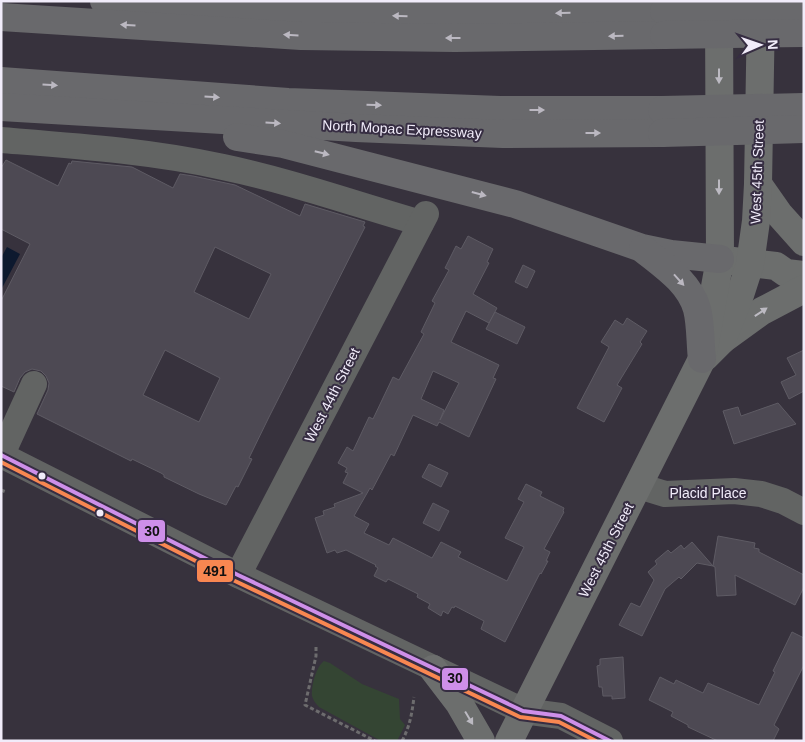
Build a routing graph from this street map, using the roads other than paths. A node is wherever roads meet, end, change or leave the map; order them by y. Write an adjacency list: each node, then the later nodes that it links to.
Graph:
1 (104, 1): 6 (highway, one-way to 1)
2 (719, 1): 18 (main road, West 45th Street, one-way to 18)
3 (761, 1): 15 (main road, West 45th Street)
4 (804, 9): 6 (highway, bridge)
5 (1, 17): 6 (highway, one-way to 5)
6 (664, 23): 7 (highway, bridge)
7 (804, 33)
8 (1, 81): 12 (highway, one-way to 12)
9 (1, 107): 11 (highway, North Mopac Expressway)
10 (804, 108): 12 (highway, bridge)
11 (120, 114): 12 (highway, North Mopac Expressway, one-way to 12); 17 (highway, one-way to 17)
12 (662, 122): 13 (highway, North Mopac Expressway, bridge)
13 (804, 129)
14 (1, 140): 29 (street, West 44th Street)
15 (758, 184): 16 (main road); 20 (main road, West 45th Street)
16 (804, 242)
17 (642, 248): 18 (highway); 24 (highway, one-way to 24)
18 (720, 259): 20 (main road); 24 (main road, West 45th Street)
19 (804, 263): 20 (main road)
20 (763, 265): 21 (main road); 23 (main road, West 45th Street)
21 (804, 275)
22 (804, 289): 23 (main road, one-way to 22)
23 (722, 340): 24 (main road, West 45th Street)
24 (702, 359): 27 (main road, West 45th Street)
25 (34, 384): 26 (street)
26 (1, 456): 29 (street)
27 (639, 486): 28 (street, Placid Place); 31 (main road, West 45th Street)
28 (804, 512)
29 (238, 575): 30 (street)
30 (433, 669): 31 (street); 32 (main road, one-way to 32)
31 (523, 711): 33 (main road, West 45th Street); 34 (street)
32 (481, 741)
33 (509, 741)
34 (610, 741)

